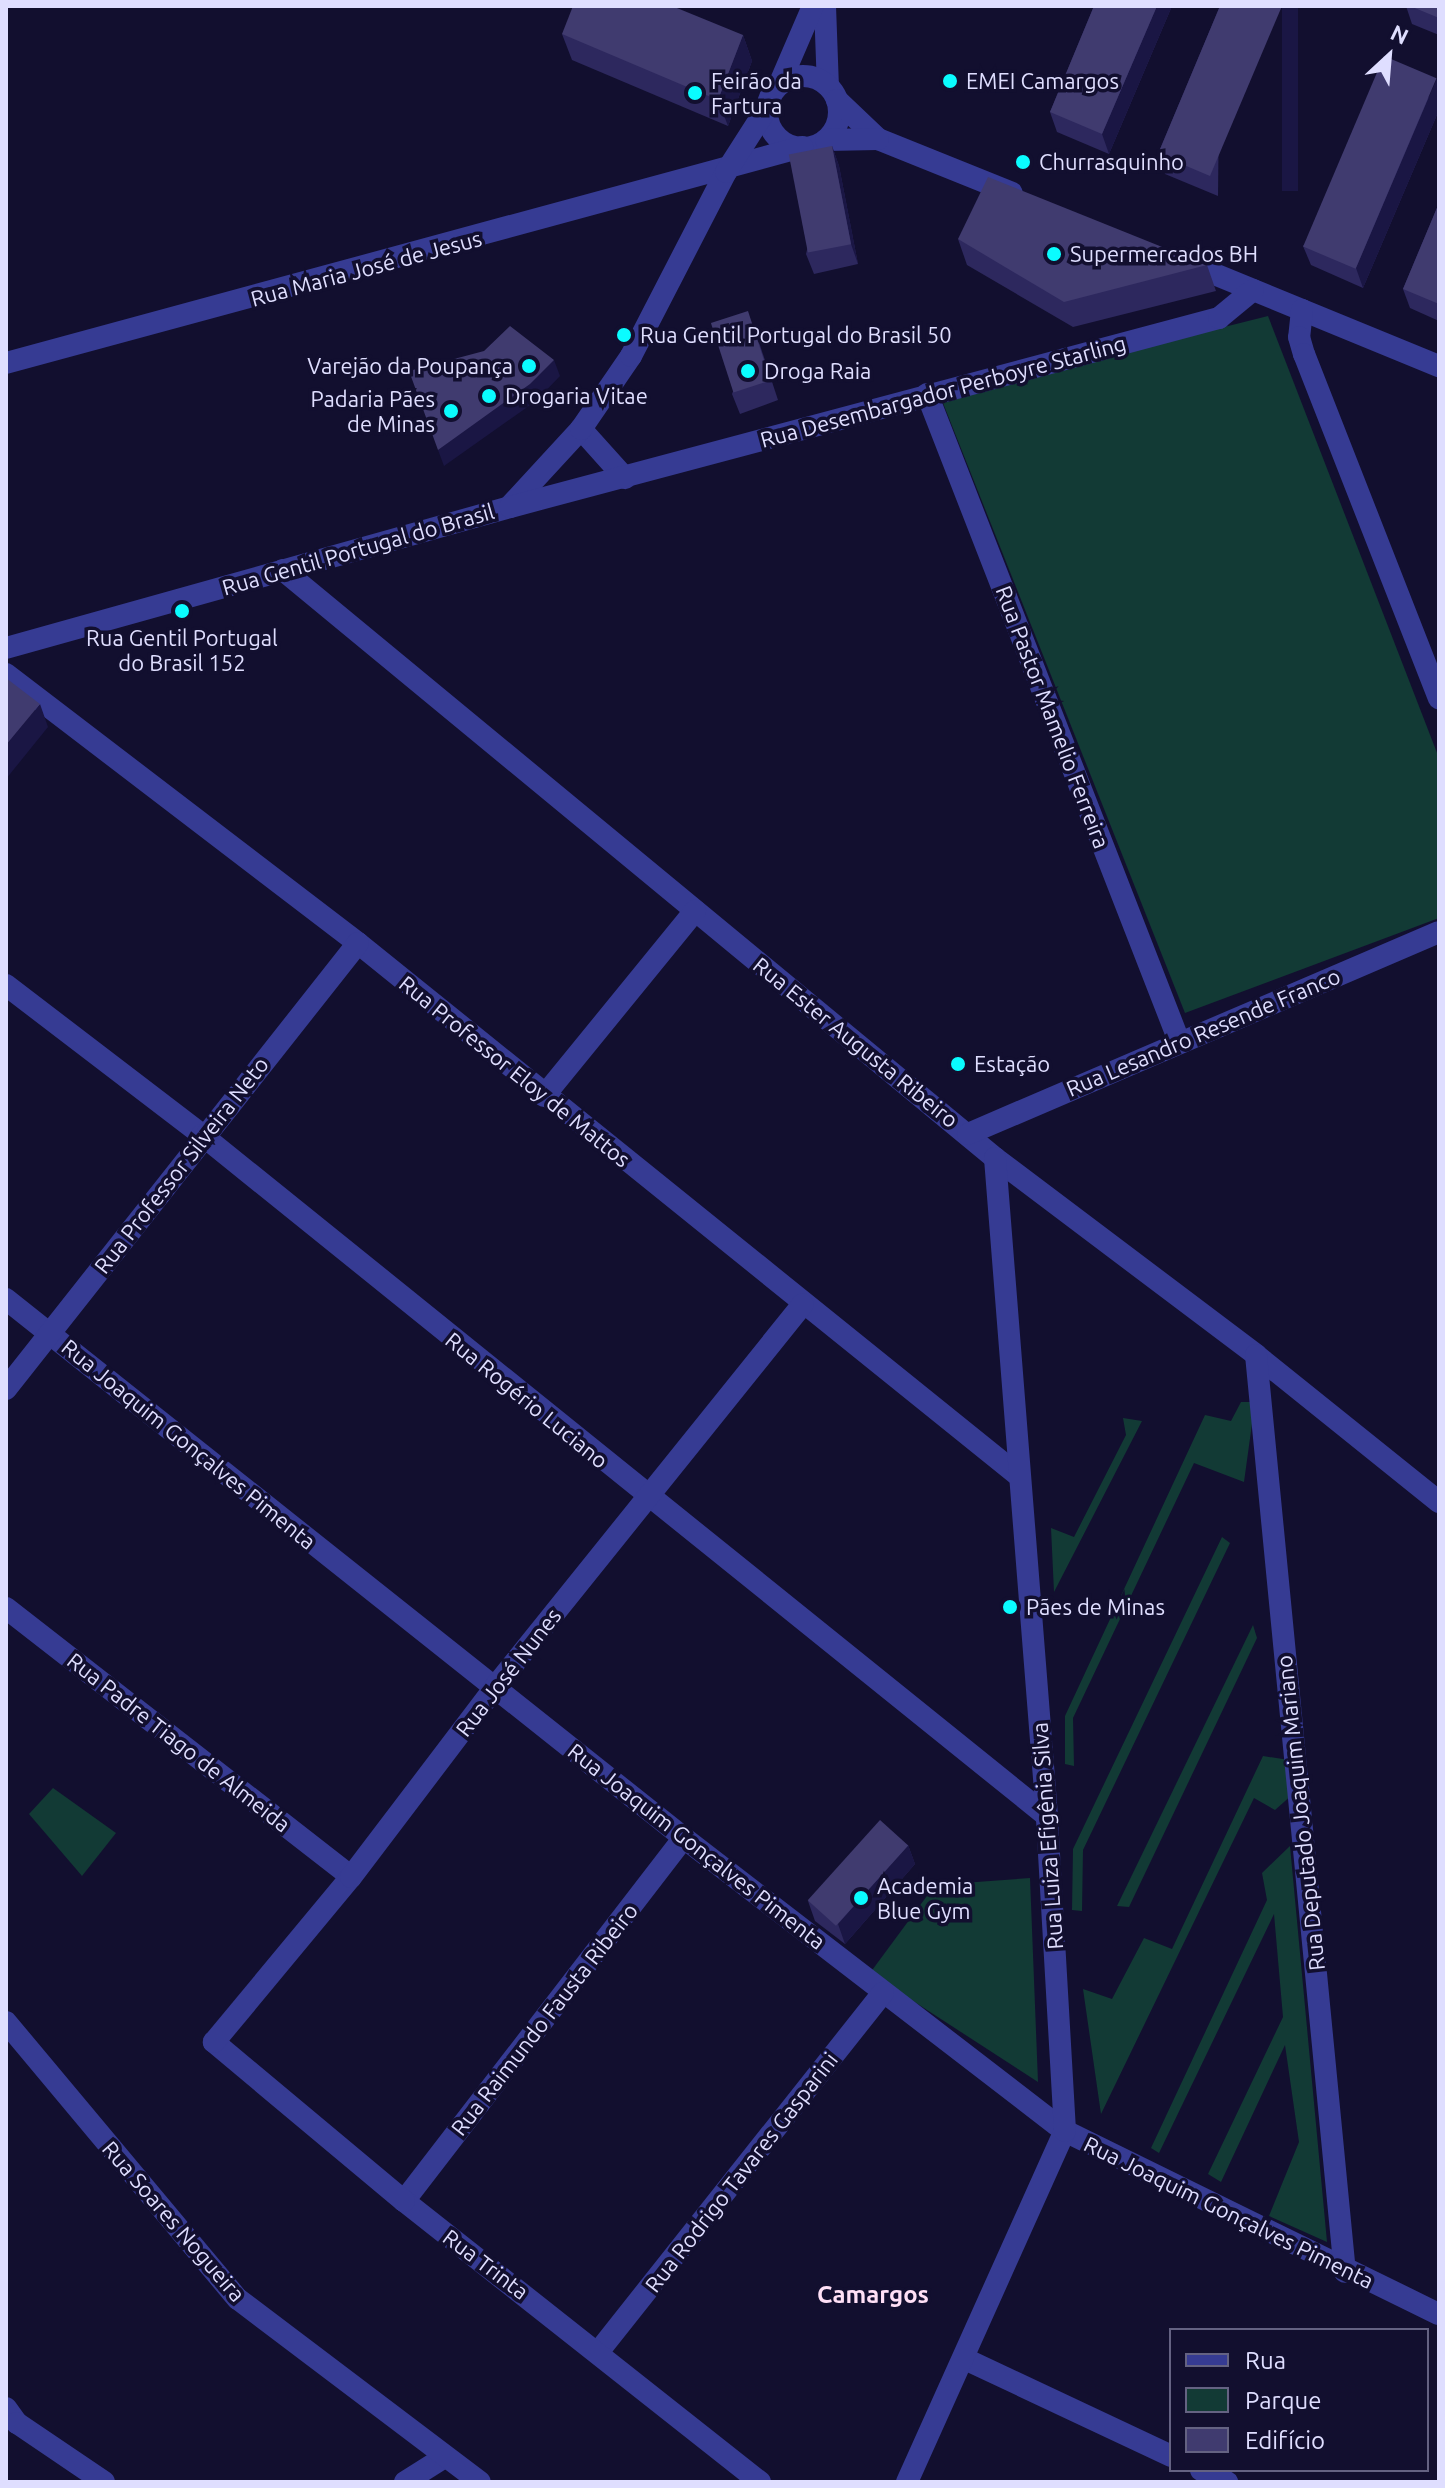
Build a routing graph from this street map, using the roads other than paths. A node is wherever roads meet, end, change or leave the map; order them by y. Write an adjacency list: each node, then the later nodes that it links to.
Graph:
1 (813, 6): 3 (street)
2 (825, 6): 4 (street)
3 (779, 85): 4 (street); 5 (street)
4 (833, 93): 6 (street); 7 (street)
5 (767, 108): 8 (street); 9 (street, Rua Gentil Portugal do Brasil)
6 (878, 139): 7 (street); 10 (street)
7 (826, 140): 8 (street)
8 (802, 147): 9 (street)
9 (726, 172): 14 (street, Rua Maria José de Jesus); 17 (street, Rua Gentil Portugal do Brasil)
10 (1037, 203)
11 (1166, 255): 12 (street)
12 (1253, 290): 13 (street); 16 (street, Rua Desembargador Perboyre Starling)
13 (1302, 310): 15 (street); 23 (street)
14 (6, 363)
15 (1439, 366)
16 (927, 394): 18 (street, Rua Desembargador Perboyre Starling); 28 (street, Rua Pastor Mamelio Ferreira)
17 (581, 429): 18 (street); 19 (street, Rua Gentil Portugal do Brasil)
18 (625, 478): 19 (street, Rua Desembargador Perboyre Starling)
19 (510, 507): 20 (street, Rua Gentil Portugal do Brasil)
20 (283, 570): 21 (street, Rua Gentil Portugal do Brasil); 24 (street, Rua Ester Augusta Ribeiro)
21 (6, 648)
22 (6, 674): 26 (street, Rua Professor Eloy de Mattos)
23 (1439, 699)
24 (695, 911): 29 (street); 30 (street, Rua Ester Augusta Ribeiro)
25 (1439, 932): 28 (street, Rua Lesandro Resende Franco)
26 (358, 943): 29 (street, Rua Professor Eloy de Mattos); 31 (street, Rua Professor Silveira Neto)
27 (6, 985): 31 (street, Rua Rogério Luciano)
28 (1179, 1041): 30 (street, Rua Lesandro Resende Franco)
29 (544, 1096): 34 (street, Rua Professor Eloy de Mattos)
30 (968, 1134): 32 (street, Rua Ester Augusta Ribeiro)
31 (202, 1135): 35 (street, Rua Professor Silveira Neto); 39 (street, Rua Rogério Luciano)
32 (995, 1158): 36 (street, Rua Ester Augusta Ribeiro); 38 (street, Rua Luiza Efigênia Silva)
33 (6, 1299): 35 (street, Rua Joaquim Gonçalves Pimenta)
34 (803, 1304): 38 (street, Rua Professor Eloy de Mattos); 39 (street, Rua José Nunes)
35 (51, 1333): 37 (street, Rua Professor Silveira Neto); 42 (street, Rua Joaquim Gonçalves Pimenta)
36 (1256, 1355): 40 (street, Rua Ester Augusta Ribeiro); 51 (street, Rua Deputado Joaquim Mariano)
37 (6, 1389)
38 (1019, 1476): 43 (street, Rua Luiza Efigênia Silva)
39 (647, 1498): 42 (street, Rua José Nunes); 43 (street, Rua Rogério Luciano)
40 (1439, 1502)
41 (6, 1608): 45 (street, Rua Padre Tiago de Almeida)
42 (495, 1687): 44 (street, Rua Joaquim Gonçalves Pimenta); 45 (street, Rua José Nunes)
43 (1047, 1816): 49 (street, Rua Luiza Efigênia Silva)
44 (684, 1838): 46 (street, Rua Joaquim Gonçalves Pimenta); 50 (street, Rua Raimundo Fausta Ribeiro)
45 (351, 1877): 48 (street, Rua José Nunes)
46 (883, 1993): 49 (street, Rua Joaquim Gonçalves Pimenta); 53 (street, Rua Rodrigo Tavares Gasparini)
47 (6, 2022): 57 (street, Rua Soares Nogueira)
48 (214, 2042): 50 (street, Rua Trinta)
49 (1065, 2131): 51 (street, Rua Joaquim Gonçalves Pimenta); 54 (street, Rua Luiza Efigênia Silva)
50 (404, 2201): 53 (street, Rua Trinta)
51 (1345, 2272): 52 (street, Rua Joaquim Gonçalves Pimenta)
52 (1439, 2314)
53 (599, 2351): 62 (street, Rua Trinta)
54 (965, 2359): 56 (street); 63 (street, Rua Luiza Efigênia Silva)
55 (10, 2420): 59 (street)
56 (1169, 2455)
57 (443, 2458): 60 (street); 61 (street, Rua Soares Nogueira)
58 (1205, 2472): 64 (street)
59 (104, 2482)
60 (405, 2482)
61 (480, 2482)
62 (760, 2482)
63 (907, 2482)
64 (1227, 2482)

